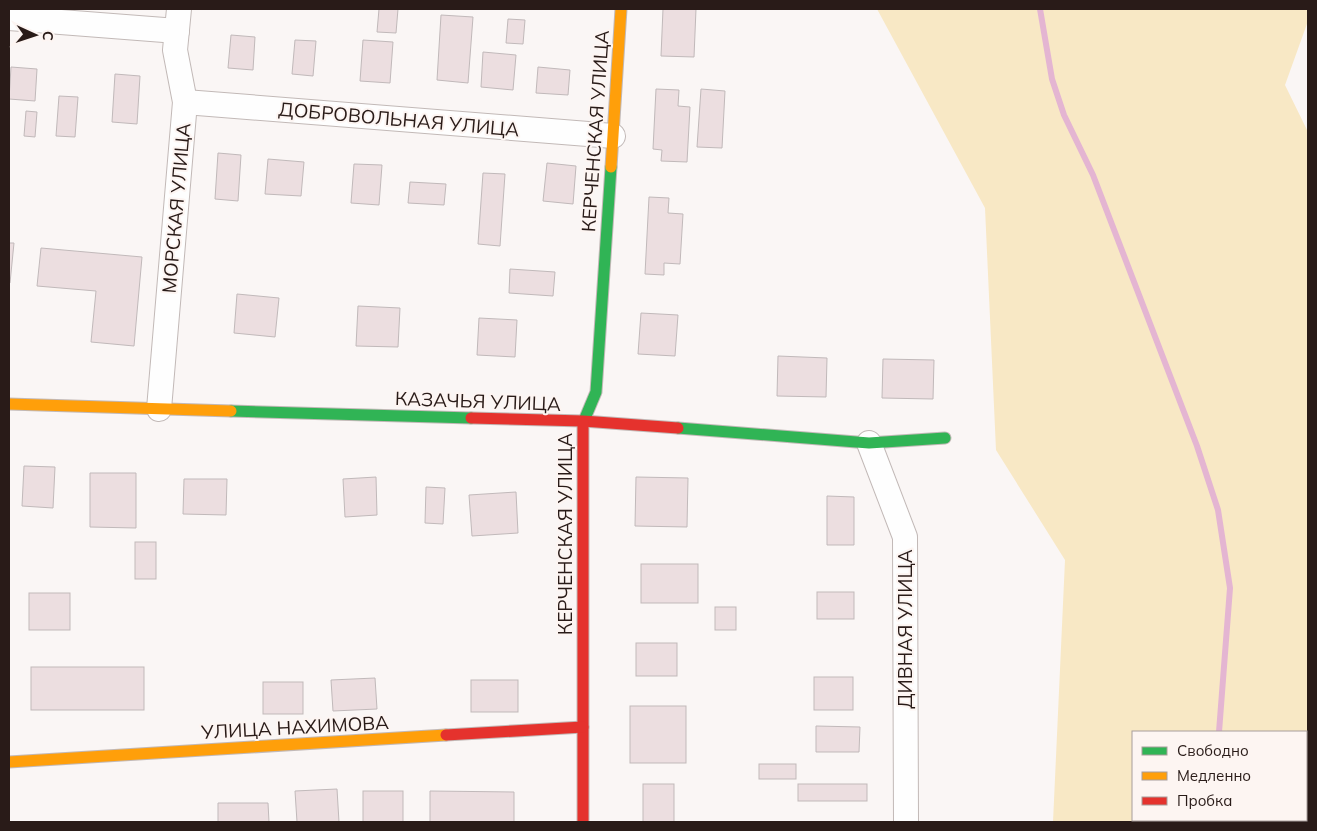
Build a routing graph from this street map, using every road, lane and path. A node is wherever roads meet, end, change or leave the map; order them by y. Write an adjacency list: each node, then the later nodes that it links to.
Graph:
1 (621, 9): 5 (street, КЕРЧЕНСКАЯ УЛИЦА)
2 (9, 18): 3 (street)
3 (178, 20): 4 (street, МОРСКАЯ УЛИЦА)
4 (185, 102): 5 (street, ДОБРОВОЛЬНАЯ УЛИЦА); 7 (street, МОРСКАЯ УЛИЦА)
5 (613, 136): 8 (street, КЕРЧЕНСКАЯ УЛИЦА)
6 (9, 404): 7 (street, КАЗАЧЬЯ УЛИЦА)
7 (159, 409): 8 (street, КАЗАЧЬЯ УЛИЦА)
8 (583, 421): 10 (street, КАЗАЧЬЯ УЛИЦА); 11 (street, КЕРЧЕНСКАЯ УЛИЦА)
9 (945, 438): 10 (street, КАЗАЧЬЯ УЛИЦА)
10 (869, 443): 14 (street, ДИВНАЯ УЛИЦА)
11 (583, 727): 12 (street, УЛИЦА НАХИМОВА); 13 (street, КЕРЧЕНСКАЯ УЛИЦА)
12 (9, 762)
13 (582, 822)
14 (906, 822)

